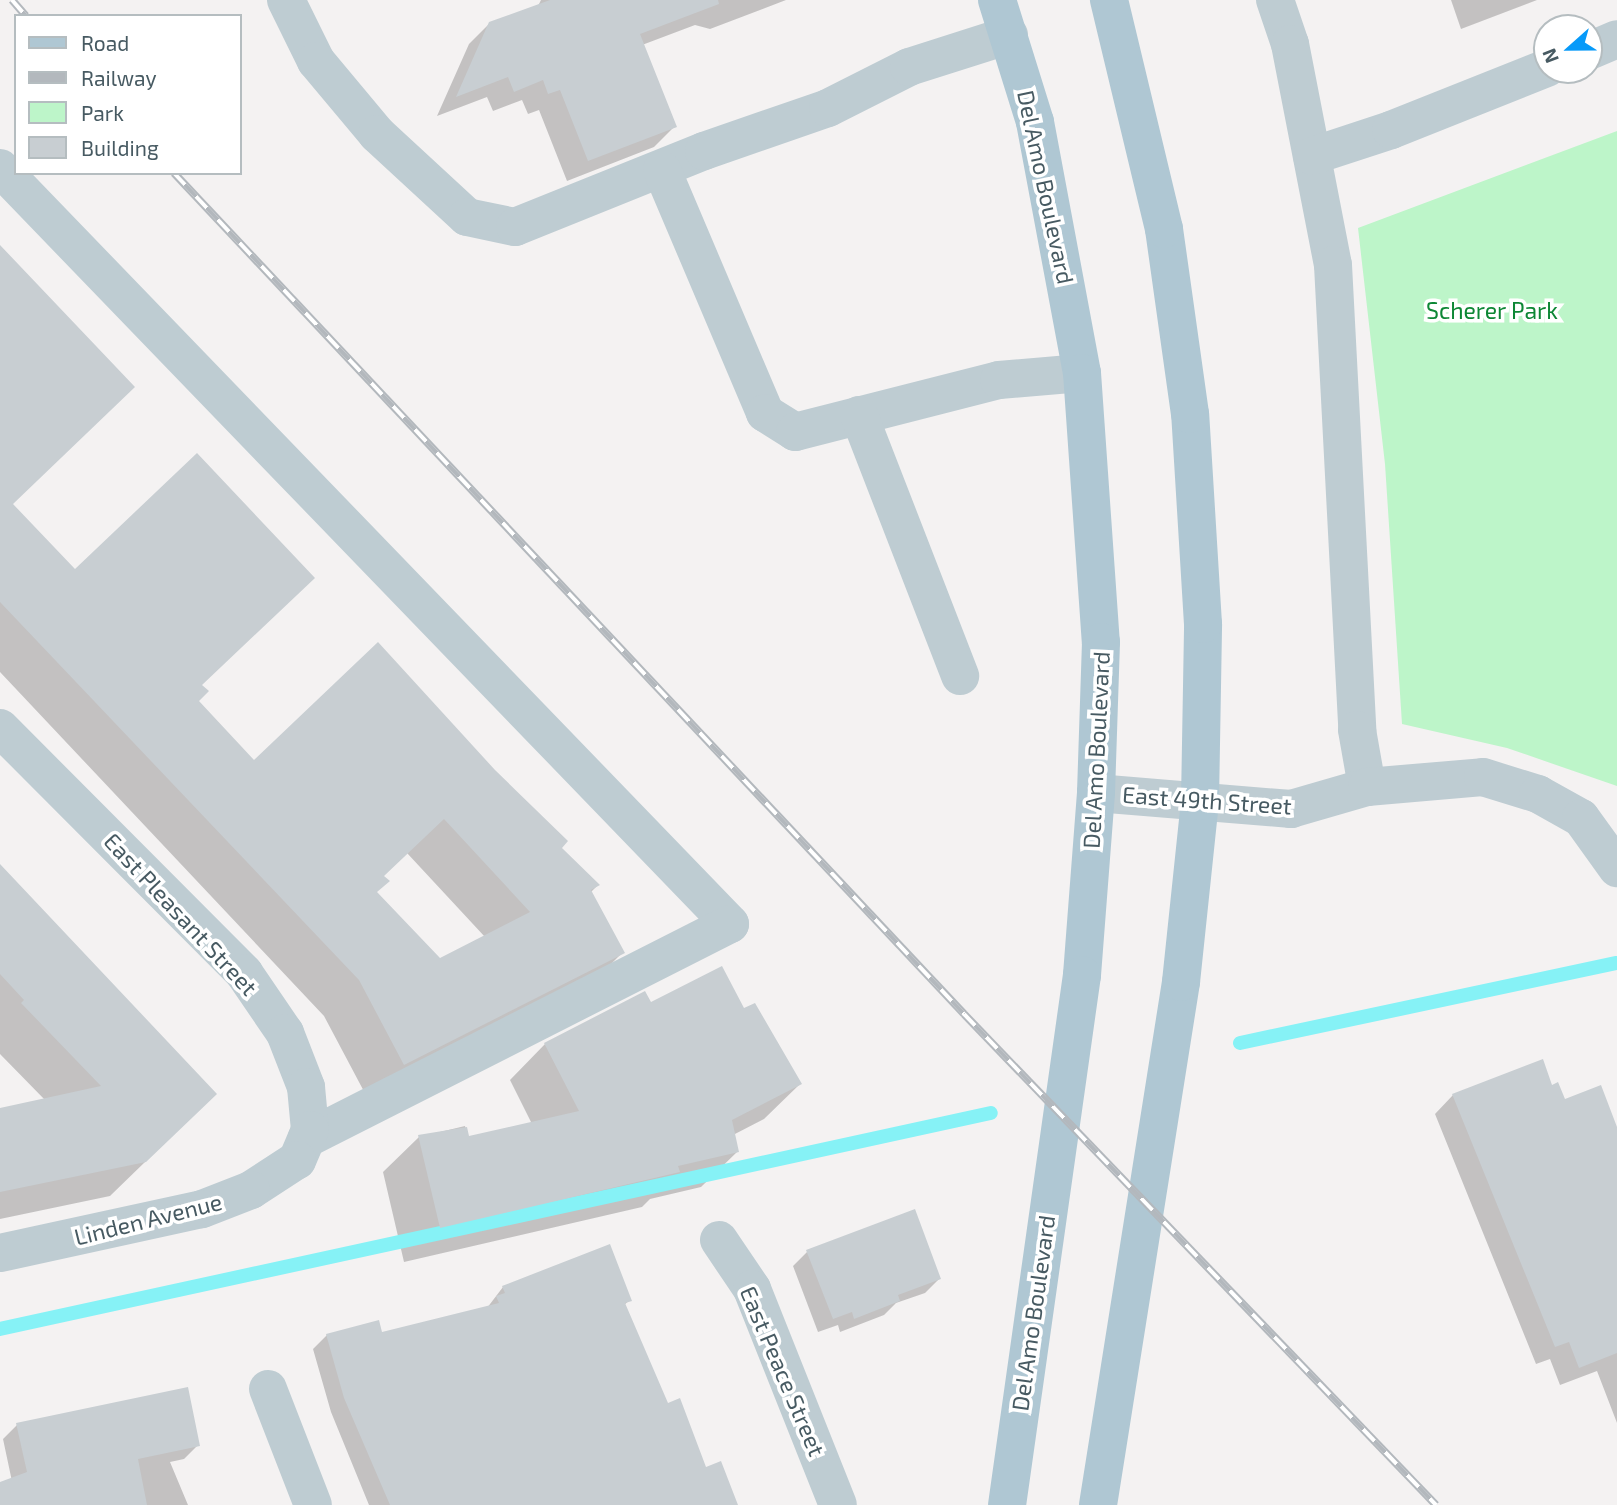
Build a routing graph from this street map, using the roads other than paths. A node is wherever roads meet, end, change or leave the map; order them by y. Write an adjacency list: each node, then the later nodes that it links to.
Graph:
1 (286, 0): 8 (street)
2 (1109, 0): 15 (main road)
3 (1275, 0): 6 (street)
4 (1003, 17): 8 (street); 9 (main road, Del Amo Boulevard)
5 (1533, 74): 6 (street)
6 (1312, 156): 13 (street)
7 (0, 168): 17 (street)
8 (662, 170): 10 (street)
9 (1083, 373): 10 (street); 14 (main road, Del Amo Boulevard)
10 (859, 415): 11 (street)
11 (960, 676)
12 (0, 728): 17 (street, East Pleasant Street)
13 (1367, 787): 15 (street, East 49th Street); 16 (street, East 49th Street)
14 (1096, 793): 15 (street, East 49th Street); 23 (main road, Del Amo Boulevard)
15 (1200, 801): 24 (main road)
16 (1617, 868)
17 (308, 1135): 19 (street, Linden Avenue)
18 (719, 1240): 22 (street, East Peace Street)
19 (0, 1252)
20 (268, 1389): 21 (street)
21 (313, 1505)
22 (838, 1505)
23 (1007, 1505)
24 (1098, 1505)

